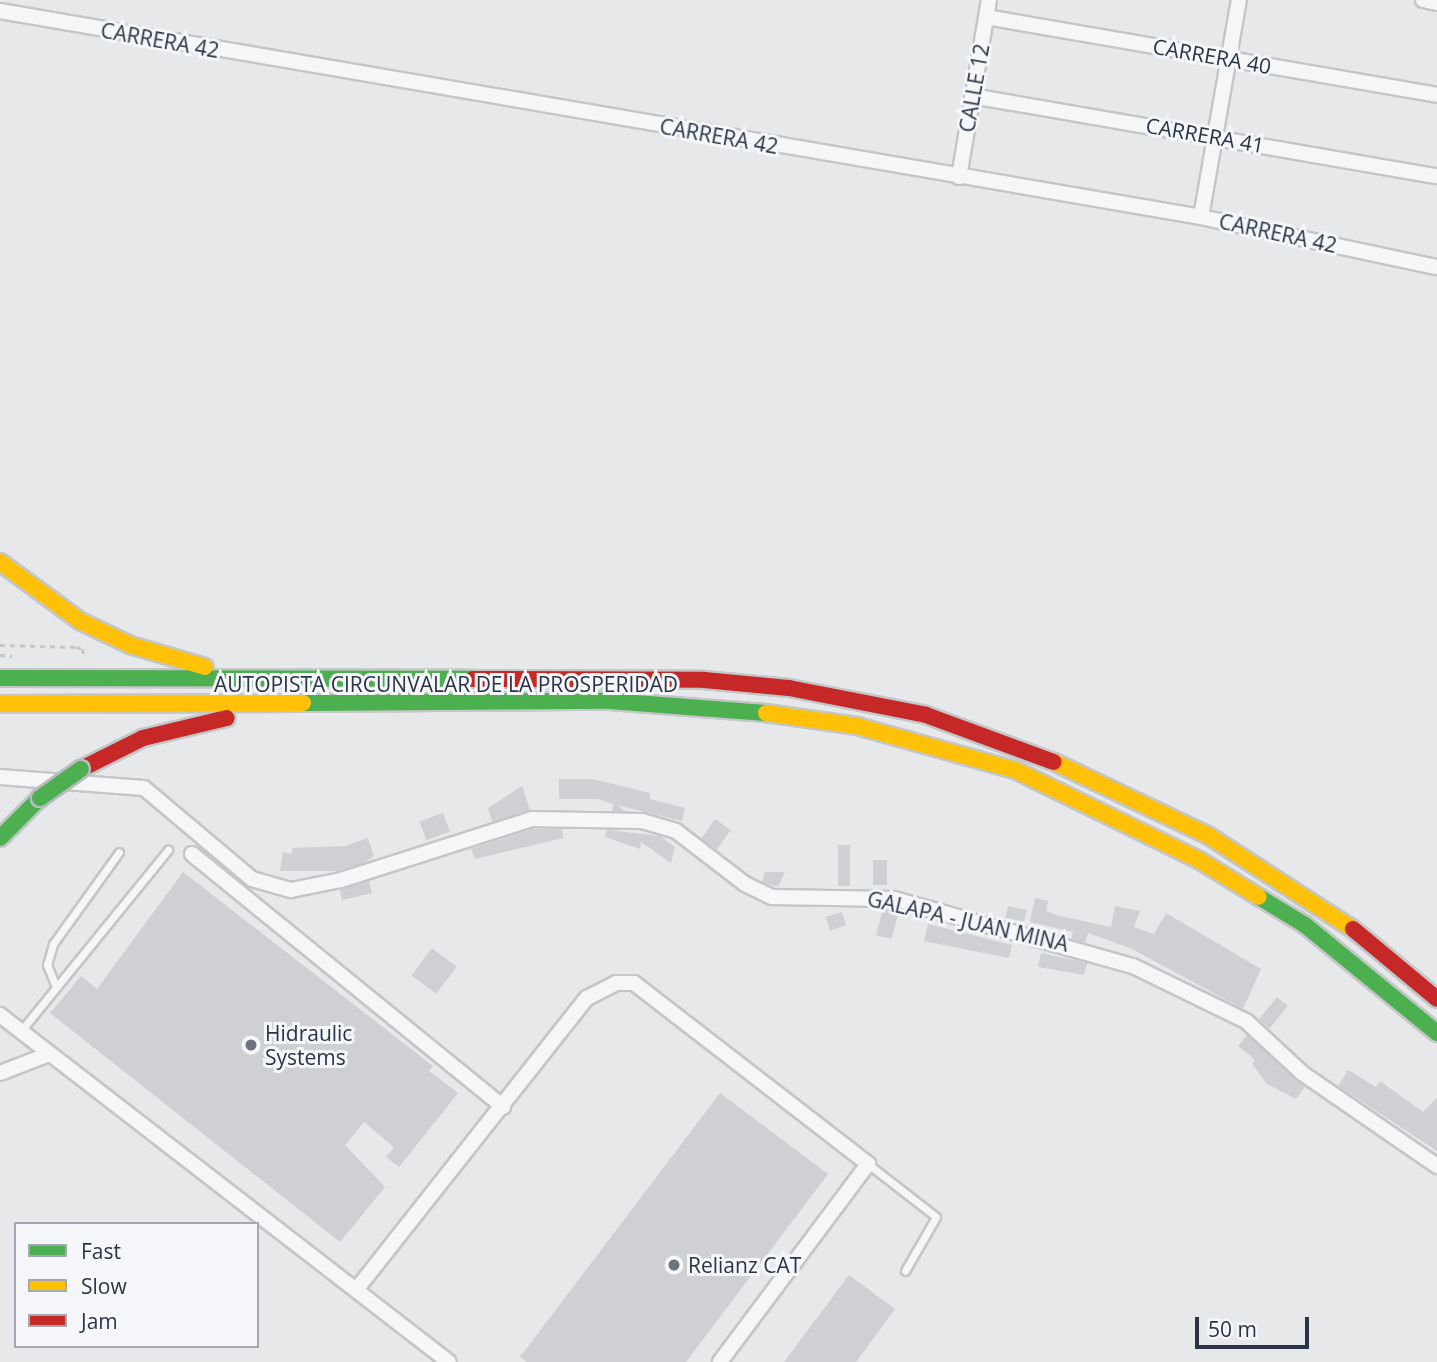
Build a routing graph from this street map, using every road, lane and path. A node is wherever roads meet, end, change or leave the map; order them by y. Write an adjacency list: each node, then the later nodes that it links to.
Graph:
1 (989, 0): 6 (street, CALLE 12)
2 (1239, 0): 7 (street)
3 (1423, 0): 4 (street)
4 (1437, 2)
5 (0, 11): 12 (street, CARRERA 42)
6 (986, 17): 7 (street, CARRERA 40); 9 (street, CALLE 12)
7 (1228, 59): 8 (street, CARRERA 40); 10 (street)
8 (1437, 95)
9 (972, 96): 10 (street, CARRERA 41); 12 (street, CALLE 12)
10 (1215, 136): 11 (street, CARRERA 41); 13 (street)
11 (1437, 176)
12 (958, 177): 13 (street, CARRERA 42)
13 (1201, 217): 14 (street, CARRERA 42)
14 (1437, 267)
15 (0, 562): 20 (highway)
16 (0, 645): 19 (path)
17 (0, 655): 18 (path)
18 (25, 657)
19 (75, 662)
20 (294, 677): 21 (highway, AUTOPISTA CIRCUNVALAR DE LA PROSPERIDAD); 30 (highway, AUTOPISTA CIRCUNVALAR DE LA PROSPERIDAD)
21 (0, 678)
22 (0, 704): 23 (highway, AUTOPISTA CIRCUNVALAR DE LA PROSPERIDAD)
23 (297, 707): 25 (highway, bridge); 33 (highway, AUTOPISTA CIRCUNVALAR DE LA PROSPERIDAD)
24 (0, 777): 38 (street, GALAPA - JUAN MINA)
25 (0, 838)
26 (168, 850): 29 (lane)
27 (119, 852): 29 (lane)
28 (192, 854): 36 (street)
29 (56, 987): 32 (lane)
30 (1437, 999)
31 (0, 1015): 32 (street)
32 (20, 1032): 34 (street)
33 (1437, 1033)
34 (47, 1055): 35 (street); 40 (street)
35 (0, 1073)
36 (503, 1107): 37 (street); 40 (street)
37 (868, 1164): 39 (lane); 42 (street)
38 (1437, 1166)
39 (905, 1272)
40 (356, 1290): 41 (street)
41 (449, 1362)
42 (720, 1362)

